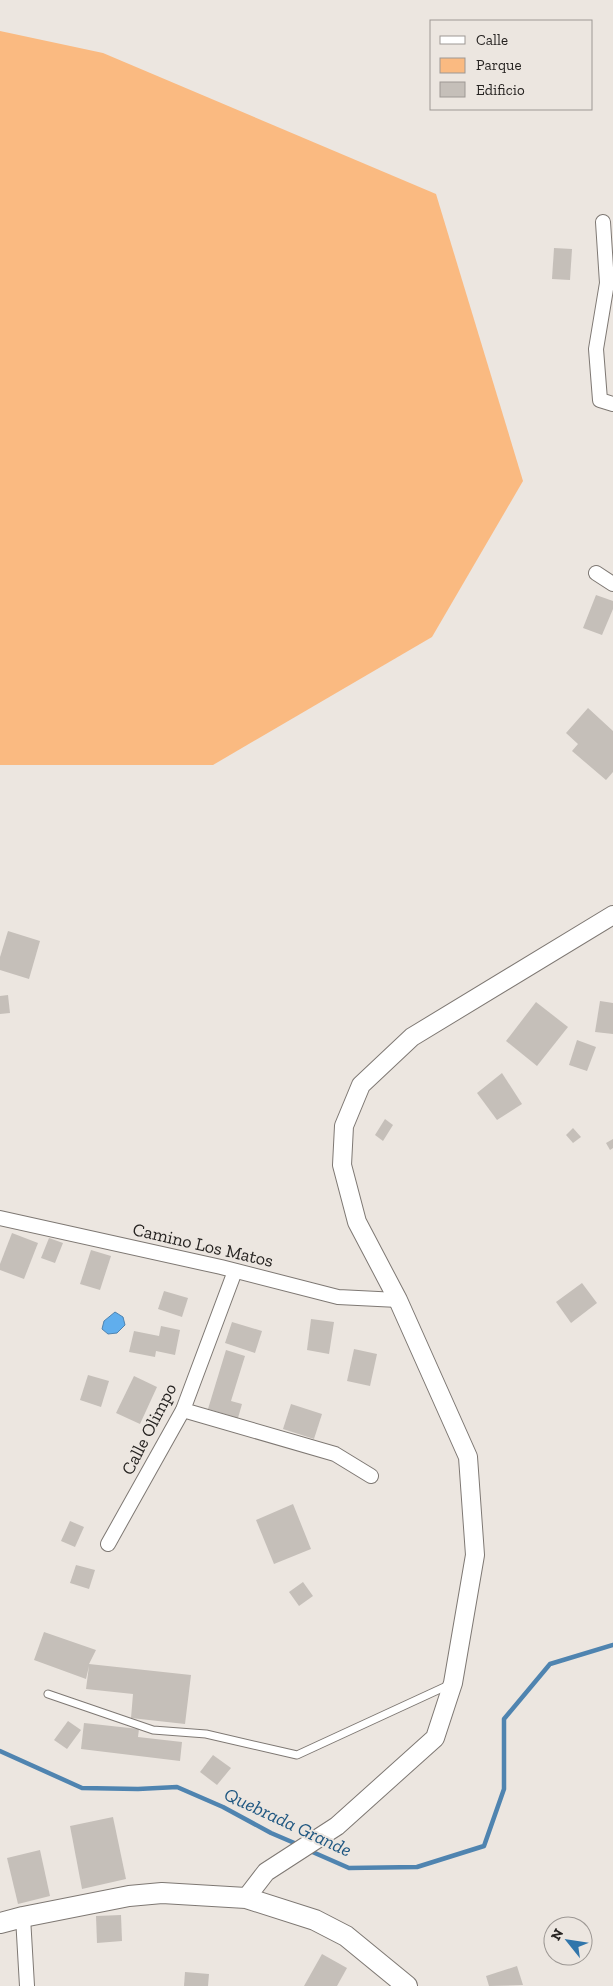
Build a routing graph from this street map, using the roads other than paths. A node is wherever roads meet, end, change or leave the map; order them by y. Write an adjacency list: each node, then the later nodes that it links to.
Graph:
1 (603, 222): 2 (street)
2 (613, 404)
3 (596, 573): 4 (street)
4 (613, 584)
5 (613, 915): 8 (street)
6 (0, 1218): 7 (street, Camino Los Matos)
7 (235, 1271): 8 (street, Camino Los Matos); 9 (street, Calle Olimpo)
8 (398, 1300): 12 (street)
9 (182, 1410): 10 (street); 11 (street, Calle Olimpo)
10 (371, 1476)
11 (108, 1544)
12 (453, 1683): 13 (lane); 14 (street)
13 (48, 1694)
14 (246, 1898): 15 (main road); 18 (main road)
15 (23, 1916): 16 (main road); 17 (street)
16 (0, 1923)
17 (27, 1986)
18 (407, 1986)

